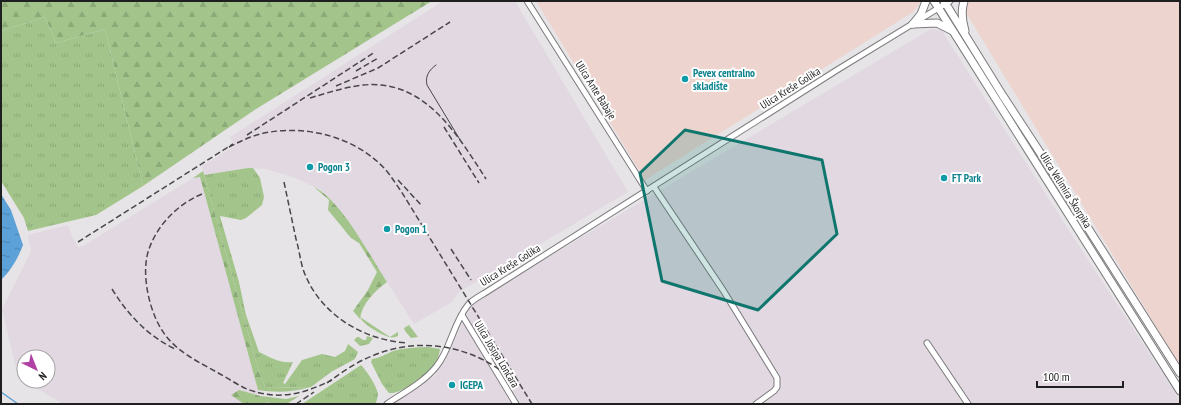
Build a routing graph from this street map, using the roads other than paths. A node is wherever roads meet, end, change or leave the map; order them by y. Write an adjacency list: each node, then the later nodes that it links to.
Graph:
1 (527, 1): 11 (street, Ulica Ante Babaje)
2 (926, 1): 7 (main road)
3 (934, 1): 6 (main road, Ulica Velimira Škorpika)
4 (964, 1): 9 (main road)
5 (946, 2): 6 (street, Ulica Kreše Golika); 9 (main road, Ulica Velimira Škorpika)
6 (938, 8): 7 (street, Ulica Kreše Golika); 8 (main road, Ulica Velimira Škorpika)
7 (913, 24): 8 (main road); 10 (street, Ulica Kreše Golika)
8 (954, 33): 15 (main road, Ulica Velimira Škorpika)
9 (967, 38): 14 (main road, Ulica Velimira Škorpika)
10 (654, 187): 11 (street, Ulica Kreše Golika); 18 (street)
11 (647, 191): 12 (street, Ulica Kreše Golika)
12 (462, 315): 16 (street, Ulica Josipa Lončara); 17 (street, Ulica Josipa Lončara)
13 (927, 342): 19 (street)
14 (1180, 373)
15 (1180, 391)
16 (386, 404)
17 (516, 404)
18 (756, 404)
19 (968, 404)

